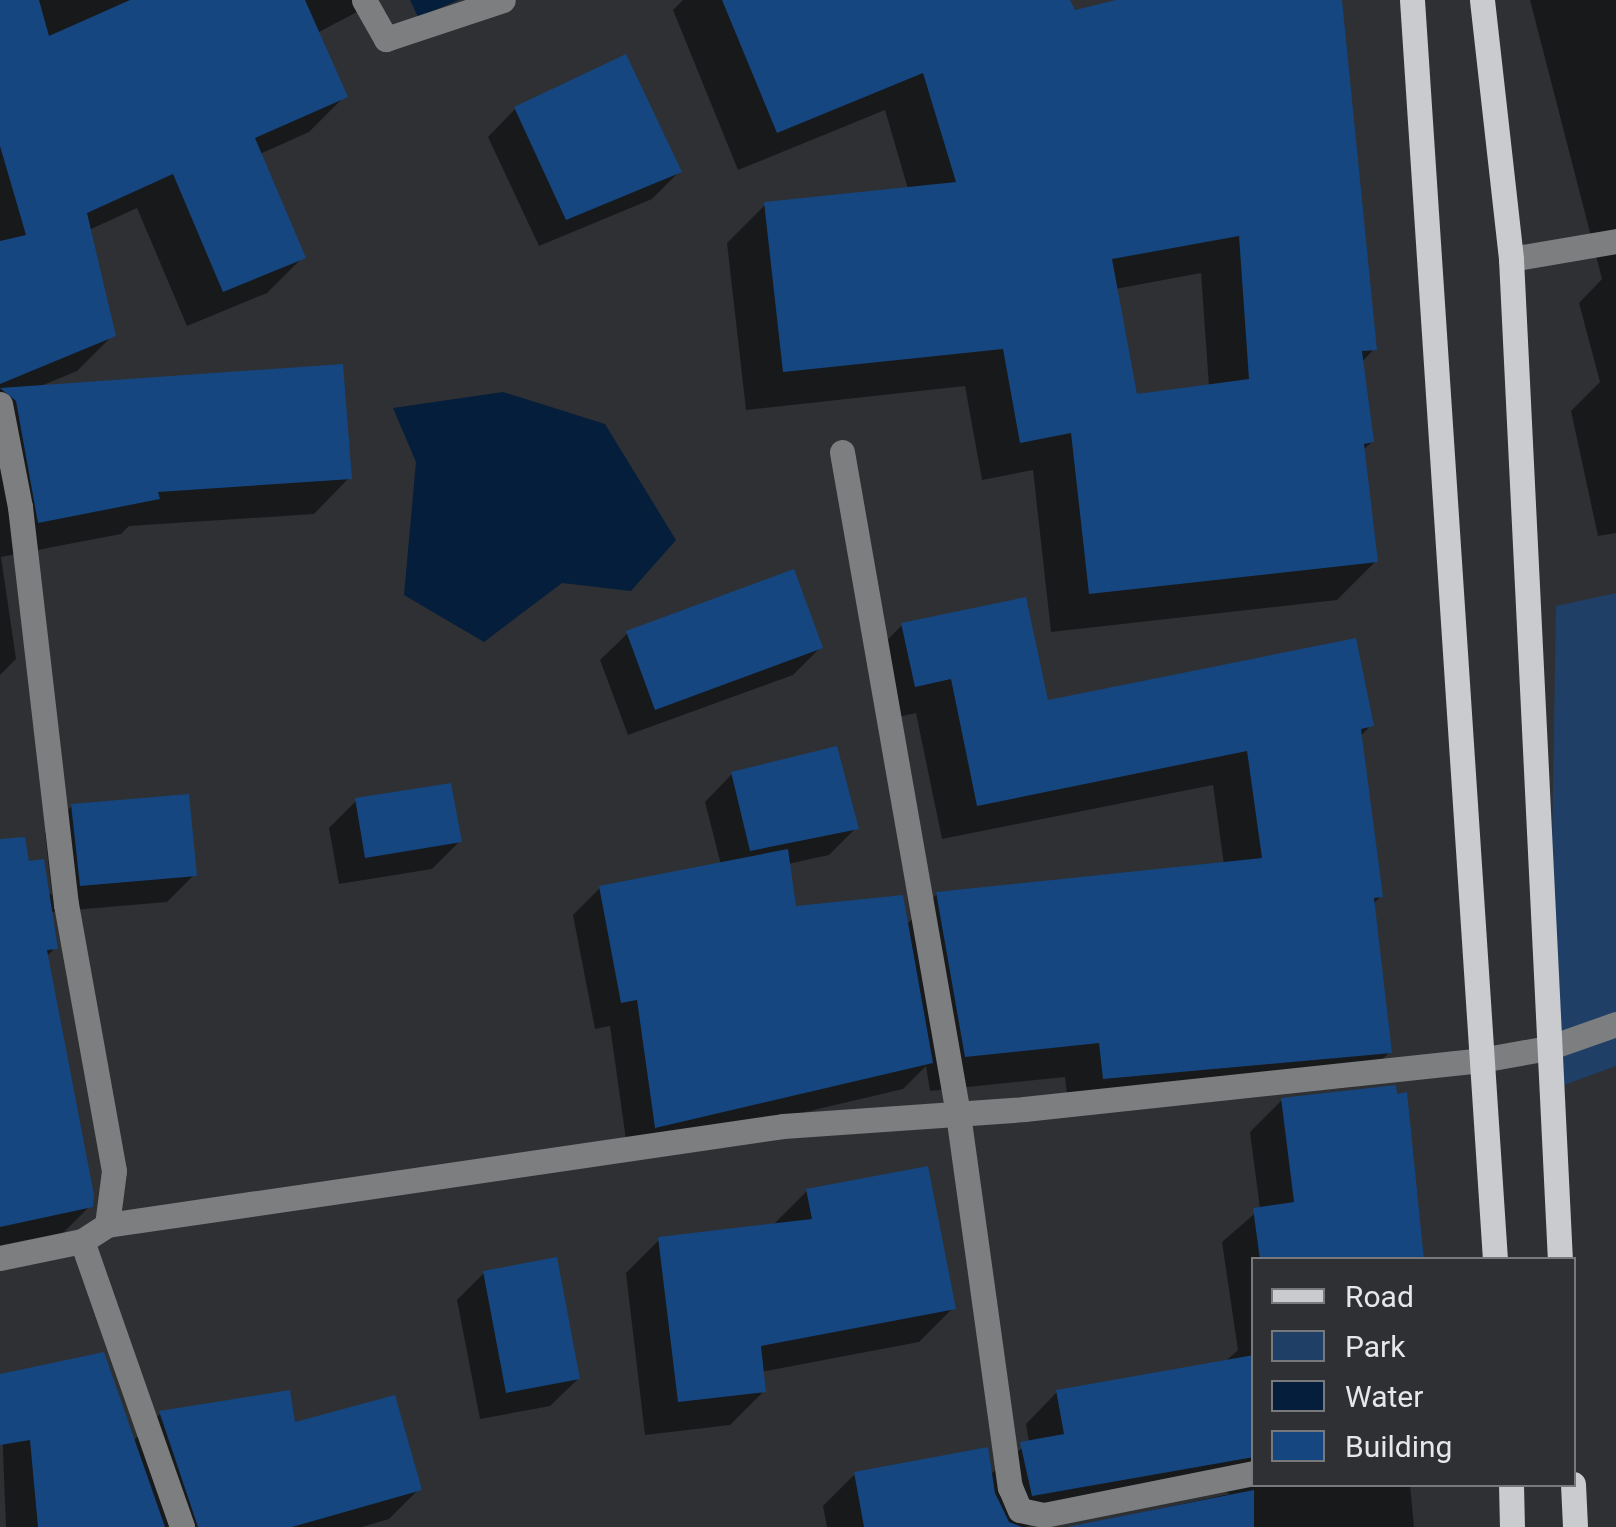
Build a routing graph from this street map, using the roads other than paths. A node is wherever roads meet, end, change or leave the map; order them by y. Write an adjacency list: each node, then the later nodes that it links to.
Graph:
1 (364, 0): 2 (street)
2 (504, 0)
3 (1412, 0): 11 (main road)
4 (1482, 0): 6 (main road)
5 (1616, 240): 6 (street)
6 (1511, 259): 10 (main road)
7 (0, 404): 13 (street)
8 (842, 452): 12 (street)
9 (1616, 1024): 10 (street)
10 (1548, 1048): 11 (street); 16 (main road)
11 (1481, 1060): 12 (street); 15 (main road)
12 (958, 1114): 13 (street); 18 (street)
13 (107, 1225): 14 (street)
14 (82, 1241): 17 (street); 21 (street)
15 (1495, 1257)
16 (1560, 1257)
17 (0, 1258)
18 (1251, 1474)
19 (1510, 1487): 22 (main road)
20 (1573, 1487): 23 (main road)
21 (182, 1527)
22 (1512, 1527)
23 (1575, 1527)

